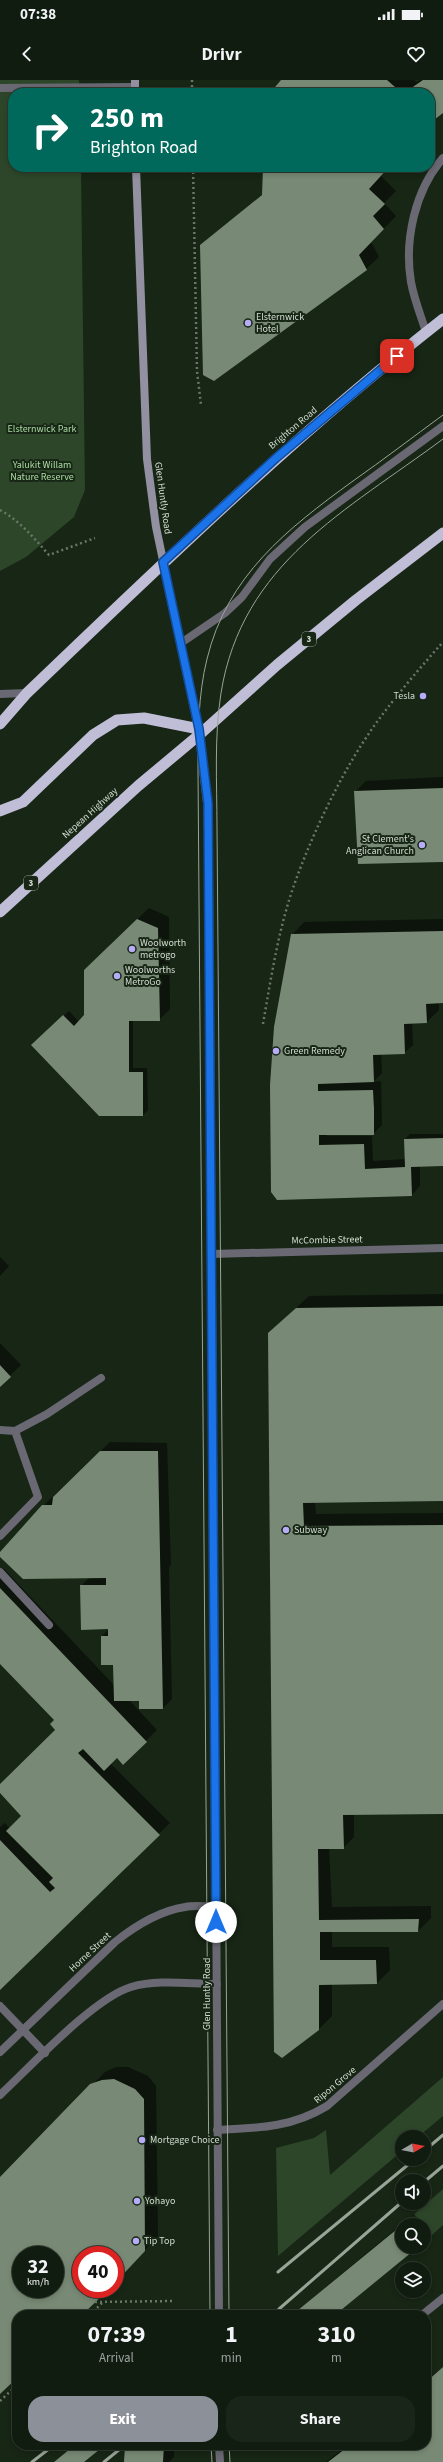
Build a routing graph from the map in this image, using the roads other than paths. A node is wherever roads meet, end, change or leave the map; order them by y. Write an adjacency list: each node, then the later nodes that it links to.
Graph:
1 (135, 87): 2 (street)
2 (0, 88)
3 (443, 158): 4 (street)
4 (435, 170)
5 (136, 172): 11 (main road, Glen Huntly Road)
6 (434, 172): 8 (street)
7 (443, 319): 8 (highway, Brighton Road)
8 (426, 332): 11 (highway, Brighton Road)
9 (443, 426): 12 (street)
10 (443, 533): 16 (highway, 3)
11 (163, 562): 12 (main road, Glen Huntly Road); 13 (highway)
12 (181, 643): 16 (main road, Glen Huntly Road)
13 (27, 693): 14 (street); 15 (highway)
14 (0, 694)
15 (0, 724)
16 (199, 732): 17 (highway); 18 (highway, Nepean Highway / 3); 20 (street, Glen Huntly Road)
17 (0, 811)
18 (0, 912)
19 (443, 1248): 20 (street, McCombie Street)
20 (211, 1254): 27 (street, Glen Huntly Road)
21 (101, 1378): 23 (street)
22 (0, 1430): 23 (street)
23 (15, 1431): 24 (street)
24 (0, 1536)
25 (0, 1572): 26 (street)
26 (50, 1625)
27 (216, 1906): 28 (street, Glen Huntly Road); 31 (street, Horne Street)
28 (217, 1984): 33 (street); 35 (street, Glen Huntly Road)
29 (443, 2004): 35 (street, Ripon Grove)
30 (0, 2006): 31 (street)
31 (23, 2030): 32 (street, Horne Street); 33 (street)
32 (0, 2052)
33 (45, 2053): 34 (street)
34 (0, 2096)
35 (217, 2130): 37 (street, Glen Huntly Road)
36 (443, 2298): 38 (street)
37 (219, 2310)
38 (428, 2310)
39 (219, 2450): 40 (street)
40 (220, 2462)

